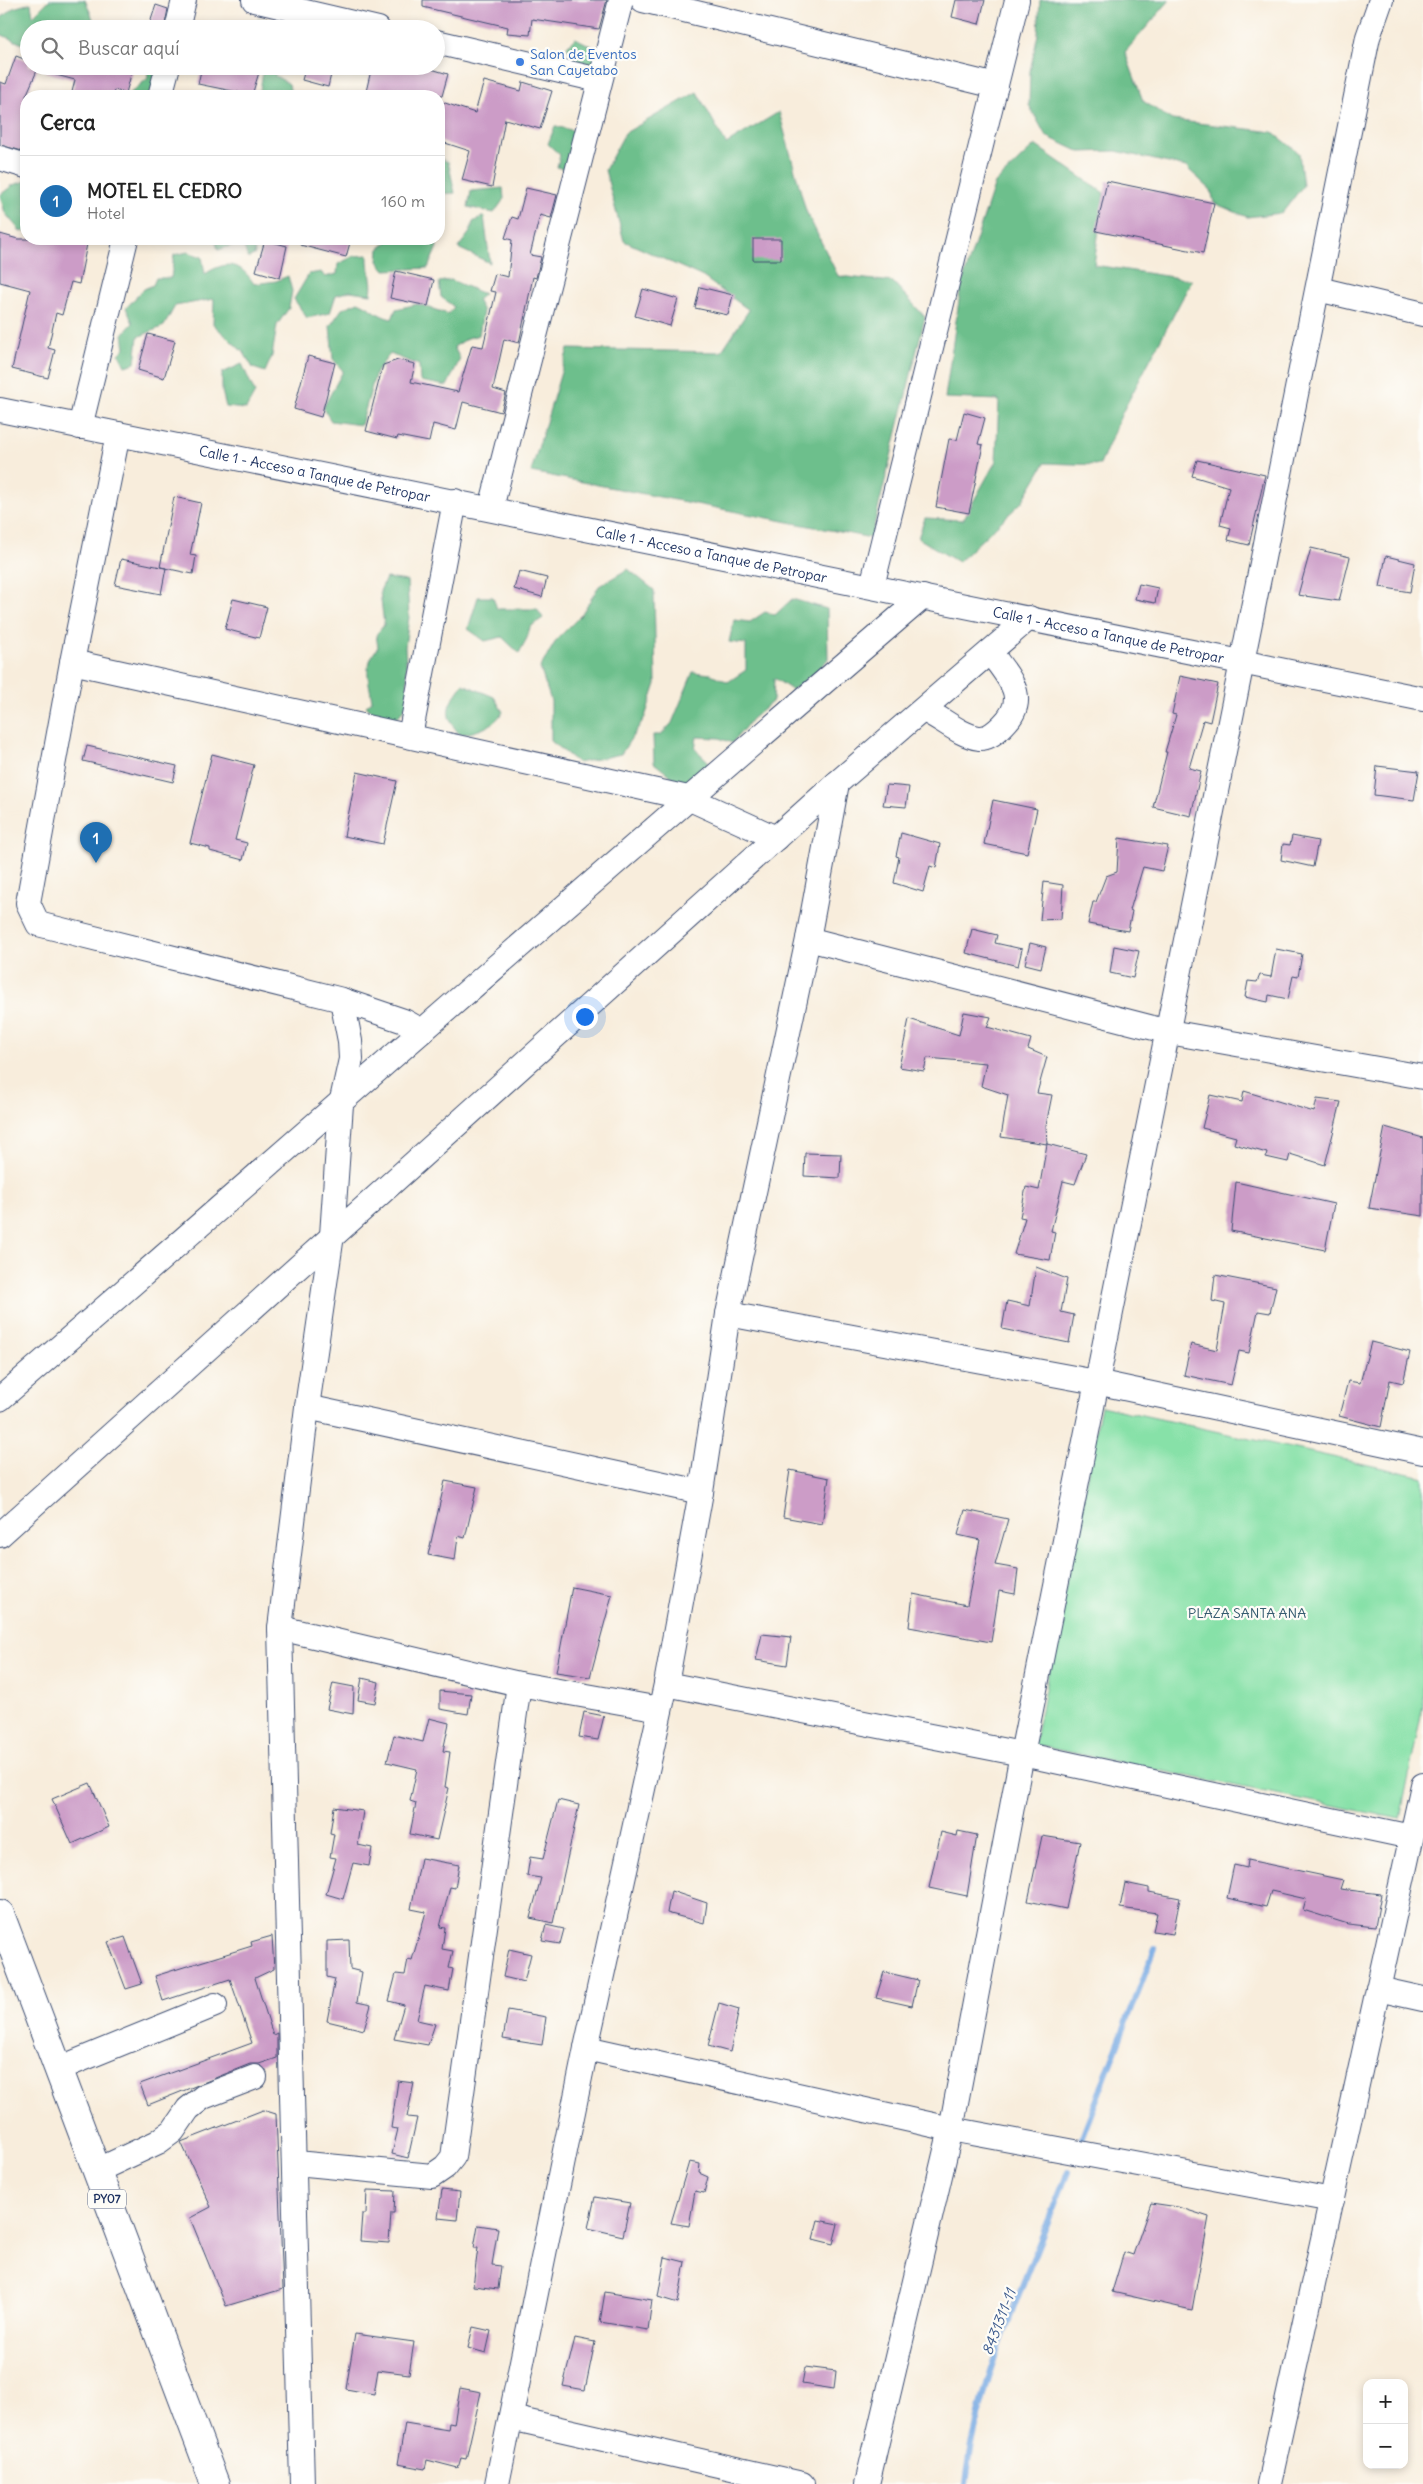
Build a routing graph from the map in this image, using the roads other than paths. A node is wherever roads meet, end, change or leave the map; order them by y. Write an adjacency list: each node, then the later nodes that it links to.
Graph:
1 (184, 0): 7 (street)
2 (254, 0): 8 (street)
3 (621, 0): 11 (street)
4 (643, 0): 12 (street)
5 (1017, 0): 12 (street)
6 (1381, 0): 17 (street)
7 (179, 20)
8 (340, 20)
9 (445, 44): 11 (street)
10 (166, 75): 13 (street)
11 (599, 80): 23 (street)
12 (996, 86): 24 (street)
13 (162, 90)
14 (0, 158): 15 (street)
15 (20, 164)
16 (125, 245): 20 (street)
17 (1318, 289): 18 (street); 29 (street)
18 (1423, 314)
19 (0, 410): 20 (street, Calle 1 - Acceso a Tanque de Petropar)
20 (80, 427): 21 (street, Calle 1 - Acceso a Tanque de Petropar)
21 (118, 434): 22 (street, Calle 1 - Acceso a Tanque de Petropar); 28 (street)
22 (455, 501): 23 (street, Calle 1 - Acceso a Tanque de Petropar); 32 (street)
23 (491, 508): 24 (street, Calle 1 - Acceso a Tanque de Petropar)
24 (872, 586): 25 (street, Calle 1 - Acceso a Tanque de Petropar)
25 (923, 597): 26 (street, Calle 1 - Acceso a Tanque de Petropar); 34 (street)
26 (1029, 618): 27 (street); 29 (street, Calle 1 - Acceso a Tanque de Petropar)
27 (990, 652): 31 (street); 31 (street)
28 (72, 662): 32 (street); 37 (street)
29 (1243, 662): 30 (street, Calle 1 - Acceso a Tanque de Petropar); 39 (street)
30 (1423, 699)
31 (924, 710): 33 (street)
32 (410, 736): 34 (street)
33 (837, 783): 35 (street); 36 (street)
34 (688, 798): 35 (street); 38 (street)
35 (776, 838): 42 (street)
36 (808, 939): 39 (street); 43 (street)
37 (342, 1000): 38 (street); 41 (street)
38 (422, 1032): 41 (street)
39 (1169, 1032): 40 (street); 44 (street)
40 (1423, 1077)
41 (340, 1104): 42 (street); 45 (street)
42 (332, 1235): 46 (street); 49 (street)
43 (728, 1314): 44 (street); 48 (street)
44 (1096, 1382): 47 (street); 54 (street)
45 (0, 1399)
46 (307, 1407): 48 (street); 50 (street)
47 (1423, 1452)
48 (701, 1492): 52 (street)
49 (0, 1534)
50 (280, 1628): 51 (street); 65 (street)
51 (519, 1684): 53 (street); 65 (street)
52 (666, 1684): 53 (street); 54 (street)
53 (660, 1709): 61 (street)
54 (1022, 1754): 56 (street); 64 (street)
55 (1423, 1785): 56 (street)
56 (1411, 1836): 58 (street)
57 (0, 1914): 62 (highway, PY07)
58 (1378, 1990): 59 (street); 67 (street)
59 (1423, 1999)
60 (215, 2005): 62 (street)
61 (586, 2048): 64 (street); 68 (street)
62 (58, 2069): 66 (highway, PY07)
63 (255, 2077): 66 (street)
64 (951, 2129): 67 (street); 73 (street)
65 (296, 2163): 70 (street)
66 (96, 2171): 69 (highway, PY07)
67 (1332, 2200): 74 (street)
68 (511, 2418): 71 (street); 72 (street)
69 (215, 2484)
70 (302, 2484)
71 (497, 2484)
72 (802, 2484)
73 (867, 2484)
74 (1269, 2484)

